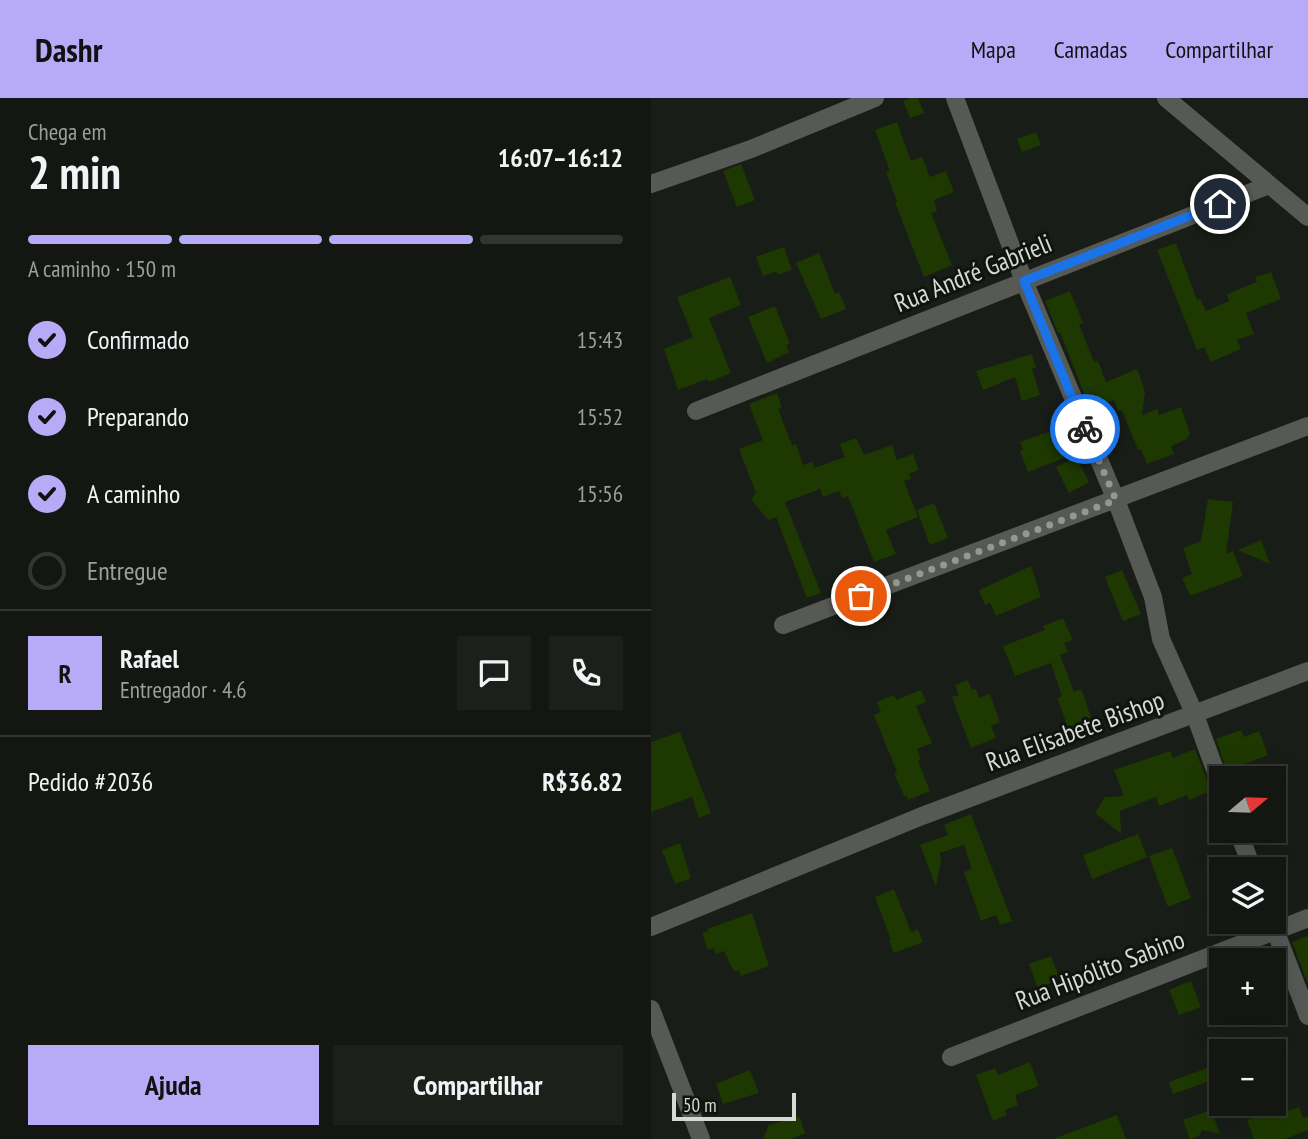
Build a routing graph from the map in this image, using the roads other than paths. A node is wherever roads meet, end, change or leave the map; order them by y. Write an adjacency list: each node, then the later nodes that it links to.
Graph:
1 (875, 98): 4 (street)
2 (955, 98): 7 (street)
3 (1166, 98): 5 (street)
4 (651, 184)
5 (1269, 185): 6 (street); 7 (street, Rua André Gabrieli)
6 (1308, 217)
7 (1024, 281): 8 (street, Rua André Gabrieli); 10 (street)
8 (696, 411)
9 (1308, 426): 10 (street)
10 (1116, 500): 11 (street); 13 (street)
11 (783, 625)
12 (1308, 671): 13 (street, Rua Elisabete Bishop)
13 (1195, 715): 14 (street); 17 (street, Rua Elisabete Bishop)
14 (1214, 766)
15 (1308, 918): 16 (street, Rua Hipólito Sabino)
16 (1286, 924)
17 (651, 927)
18 (1257, 934): 22 (street, Rua Hipólito Sabino)
19 (1277, 934): 21 (street)
20 (651, 1009): 23 (street)
21 (1308, 1016)
22 (951, 1057)
23 (701, 1139)

